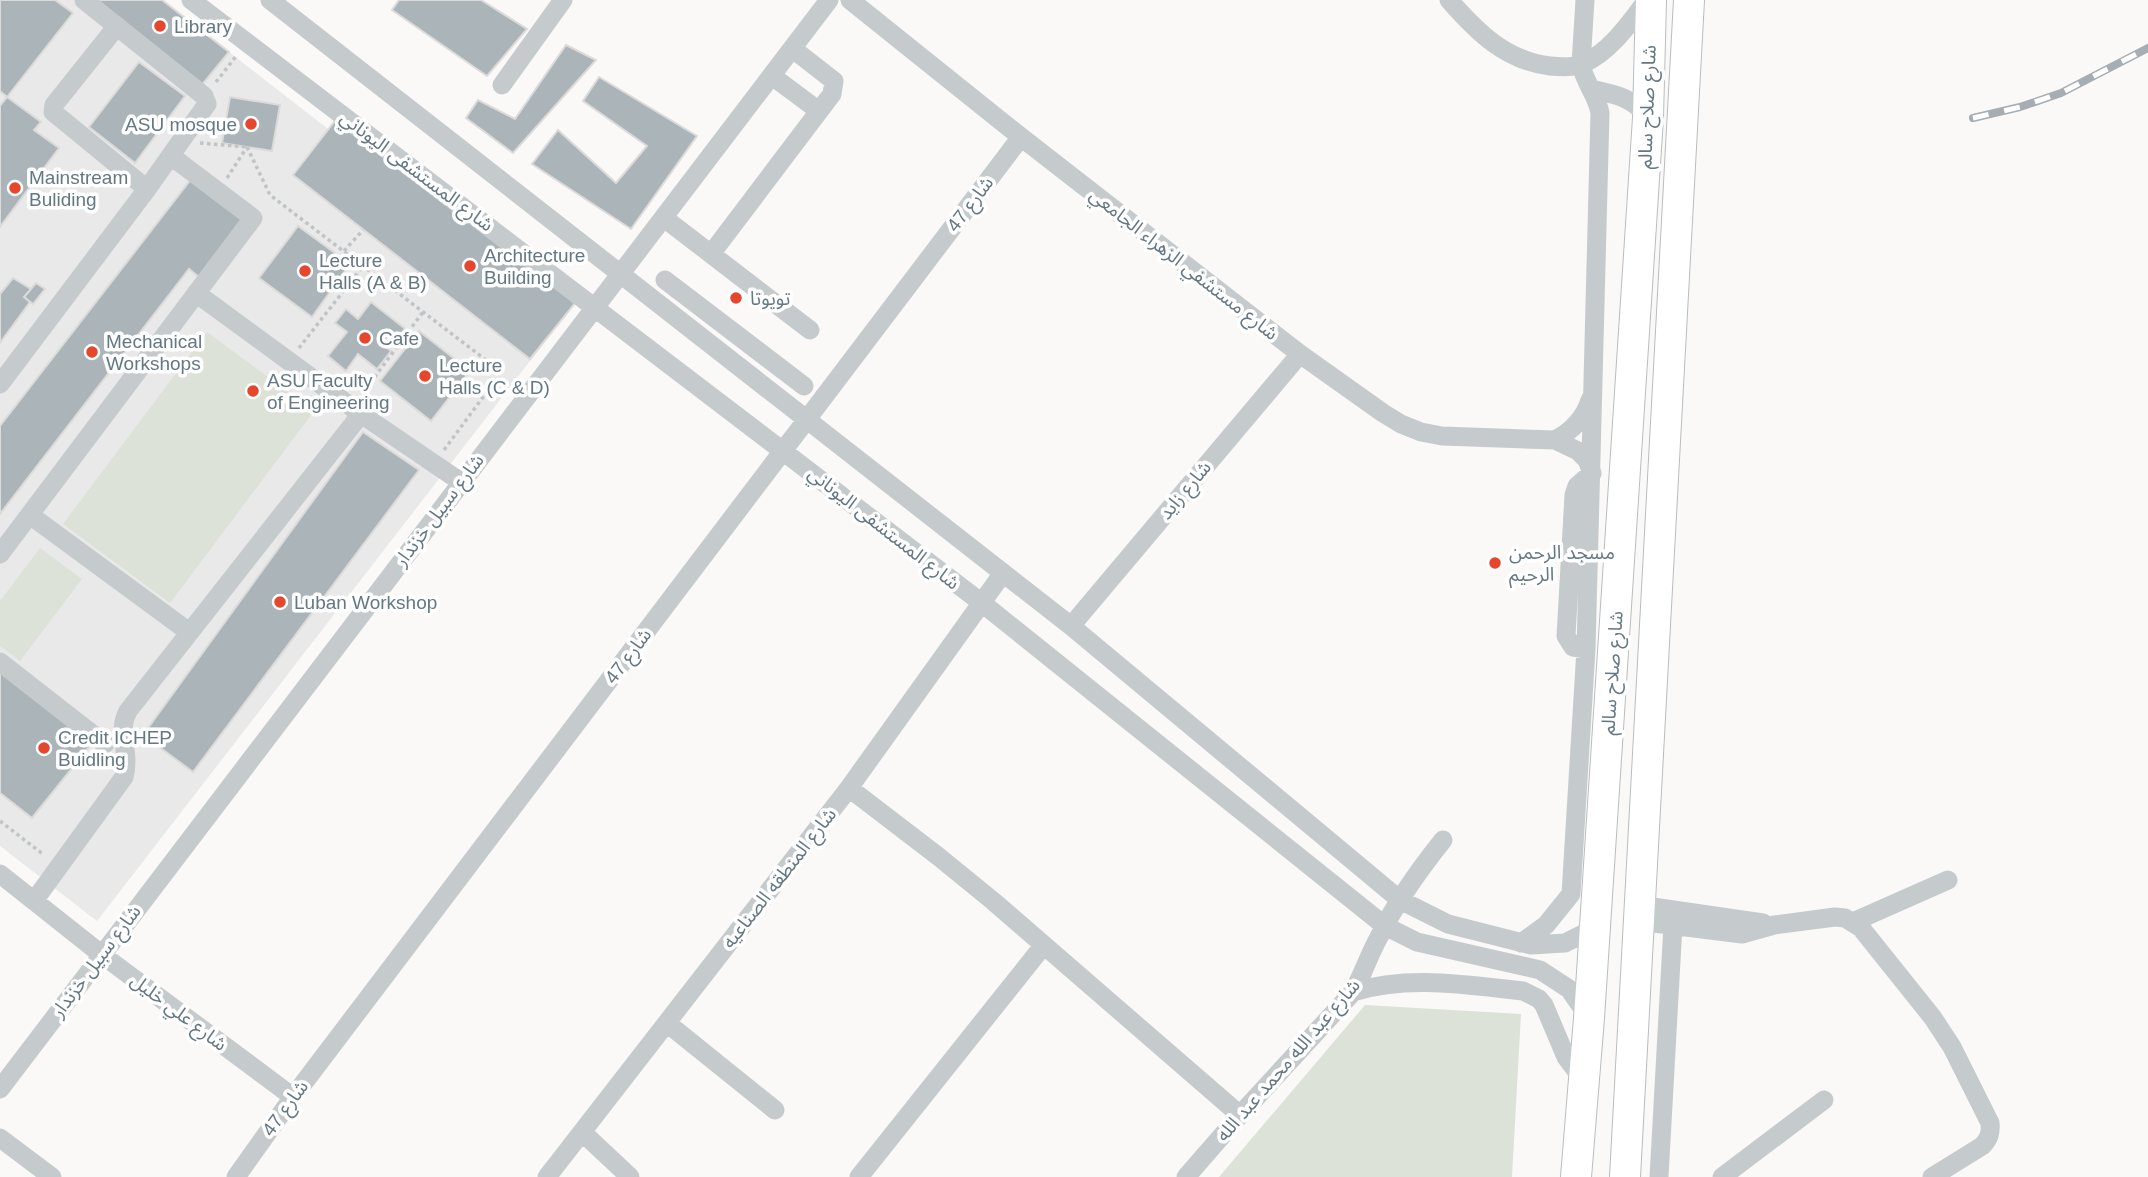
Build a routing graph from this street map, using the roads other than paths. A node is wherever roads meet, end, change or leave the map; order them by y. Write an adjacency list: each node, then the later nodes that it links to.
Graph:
1 (84, 0): 11 (street)
2 (191, 0): 27 (street, شارع المستشفى اليوناني)
3 (270, 0): 24 (street, شارع المستشفى اليوناني)
4 (563, 0): 15 (street)
5 (830, 0): 12 (street, شارع سبيل خزندار)
6 (850, 0): 19 (street, شارع مستشفي الزهراء الجامعي)
7 (1449, 0): 13 (street)
8 (1585, 0): 13 (street)
9 (1649, 0): 13 (street); 18 (highway, شارع صلاح سالم)
10 (1689, 0): 56 (highway, شارع صلاح سالم)
11 (117, 26): 20 (street); 21 (street)
12 (793, 48): 14 (street, شارع سبيل خزندار); 17 (street)
13 (1581, 64): 16 (street)
14 (772, 76): 17 (street); 22 (street, شارع سبيل خزندار)
15 (502, 85)
16 (1591, 89): 18 (street); 34 (street)
17 (819, 111): 23 (street)
18 (1648, 118): 60 (highway, شارع صلاح سالم)
19 (1021, 137): 31 (street, شارع مستشفي الزهراء الجامعي); 36 (street, شارع 47)
20 (176, 148): 21 (street); 26 (street)
21 (147, 189): 32 (street)
22 (664, 218): 23 (street); 24 (street, شارع سبيل خزندار)
23 (711, 254): 28 (street)
24 (621, 276): 27 (street, شارع سبيل خزندار); 30 (street, شارع المستشفى اليوناني)
25 (665, 279): 29 (street)
26 (196, 293): 35 (street); 41 (street)
27 (596, 308): 38 (street, شارع المستشفى اليوناني); 40 (street, شارع سبيل خزندار)
28 (810, 330)
29 (735, 333): 30 (street); 33 (street)
30 (721, 353): 36 (street, شارع المستشفى اليوناني)
31 (1300, 354): 37 (street, شارع مستشفي الزهراء الجامعي); 45 (street, شارع زايد)
32 (0, 384)
33 (804, 386)
34 (1591, 396): 37 (street); 39 (street)
35 (357, 410): 40 (street); 46 (street)
36 (807, 420): 38 (street, شارع 47); 43 (street, شارع المستشفى اليوناني)
37 (1555, 440): 39 (street, شارع مستشفي الزهراء الجامعي)
38 (784, 451): 44 (street, شارع المستشفى اليوناني); 70 (street, شارع 47)
39 (1592, 473): 61 (street)
40 (461, 482): 64 (street, شارع سبيل خزندار)
41 (30, 515): 42 (street); 46 (street)
42 (0, 554)
43 (1003, 573): 44 (street, شارع المنطقه الصناعيه); 45 (street, شارع المستشفى اليوناني)
44 (982, 603): 49 (street, شارع المنطقه الصناعيه); 59 (street, شارع المستشفى اليوناني)
45 (1071, 626): 53 (street, شارع المستشفى اليوناني)
46 (189, 632): 54 (street)
47 (0, 662): 48 (street)
48 (105, 744)
49 (849, 788): 62 (street); 67 (street, شارع المنطقه الصناعيه)
50 (1443, 840): 53 (street, شارع عبد الله محمد عبد الله)
51 (0, 874): 54 (street, شارع علي خليل)
52 (1948, 880): 55 (street)
53 (1400, 900): 59 (street, شارع عبد الله محمد عبد الله); 61 (street, شارع المستشفى اليوناني)
54 (34, 901): 64 (street, شارع علي خليل)
55 (1853, 922): 58 (street); 86 (street)
56 (1638, 924): 57 (street); 58 (street); 63 (street); 76 (highway, شارع صلاح سالم)
57 (1673, 925): 58 (street); 63 (street)
58 (1774, 925)
59 (1385, 926): 65 (street, شارع عبد الله محمد عبد الله); 66 (street, شارع المستشفى اليوناني)
60 (1595, 928): 61 (street, شارع المستشفى اليوناني); 66 (highway, شارع صلاح سالم)
61 (1521, 943)
62 (1043, 946): 73 (street); 81 (street)
63 (1672, 951): 84 (street)
64 (101, 954): 69 (street, شارع سبيل خزندار); 70 (street, شارع علي خليل)
65 (1353, 992): 68 (street); 73 (street, شارع عبد الله محمد عبد الله)
66 (1589, 1018): 68 (highway, شارع صلاح سالم)
67 (667, 1023): 72 (street); 74 (street, شارع المنطقه الصناعيه)
68 (1584, 1081): 83 (highway, شارع صلاح سالم)
69 (0, 1089)
70 (293, 1097): 78 (street, شارع 47)
71 (1824, 1100): 85 (street)
72 (775, 1110)
73 (1240, 1115): 82 (street, شارع عبد الله محمد عبد الله)
74 (582, 1132): 79 (street, شارع المنطقه الصناعيه); 80 (street)
75 (0, 1138): 77 (street)
76 (1631, 1176)
77 (52, 1177)
78 (236, 1177)
79 (547, 1177)
80 (630, 1177)
81 (859, 1177)
82 (1186, 1177)
83 (1576, 1177)
84 (1659, 1177)
85 (1722, 1177)
86 (1932, 1177)

